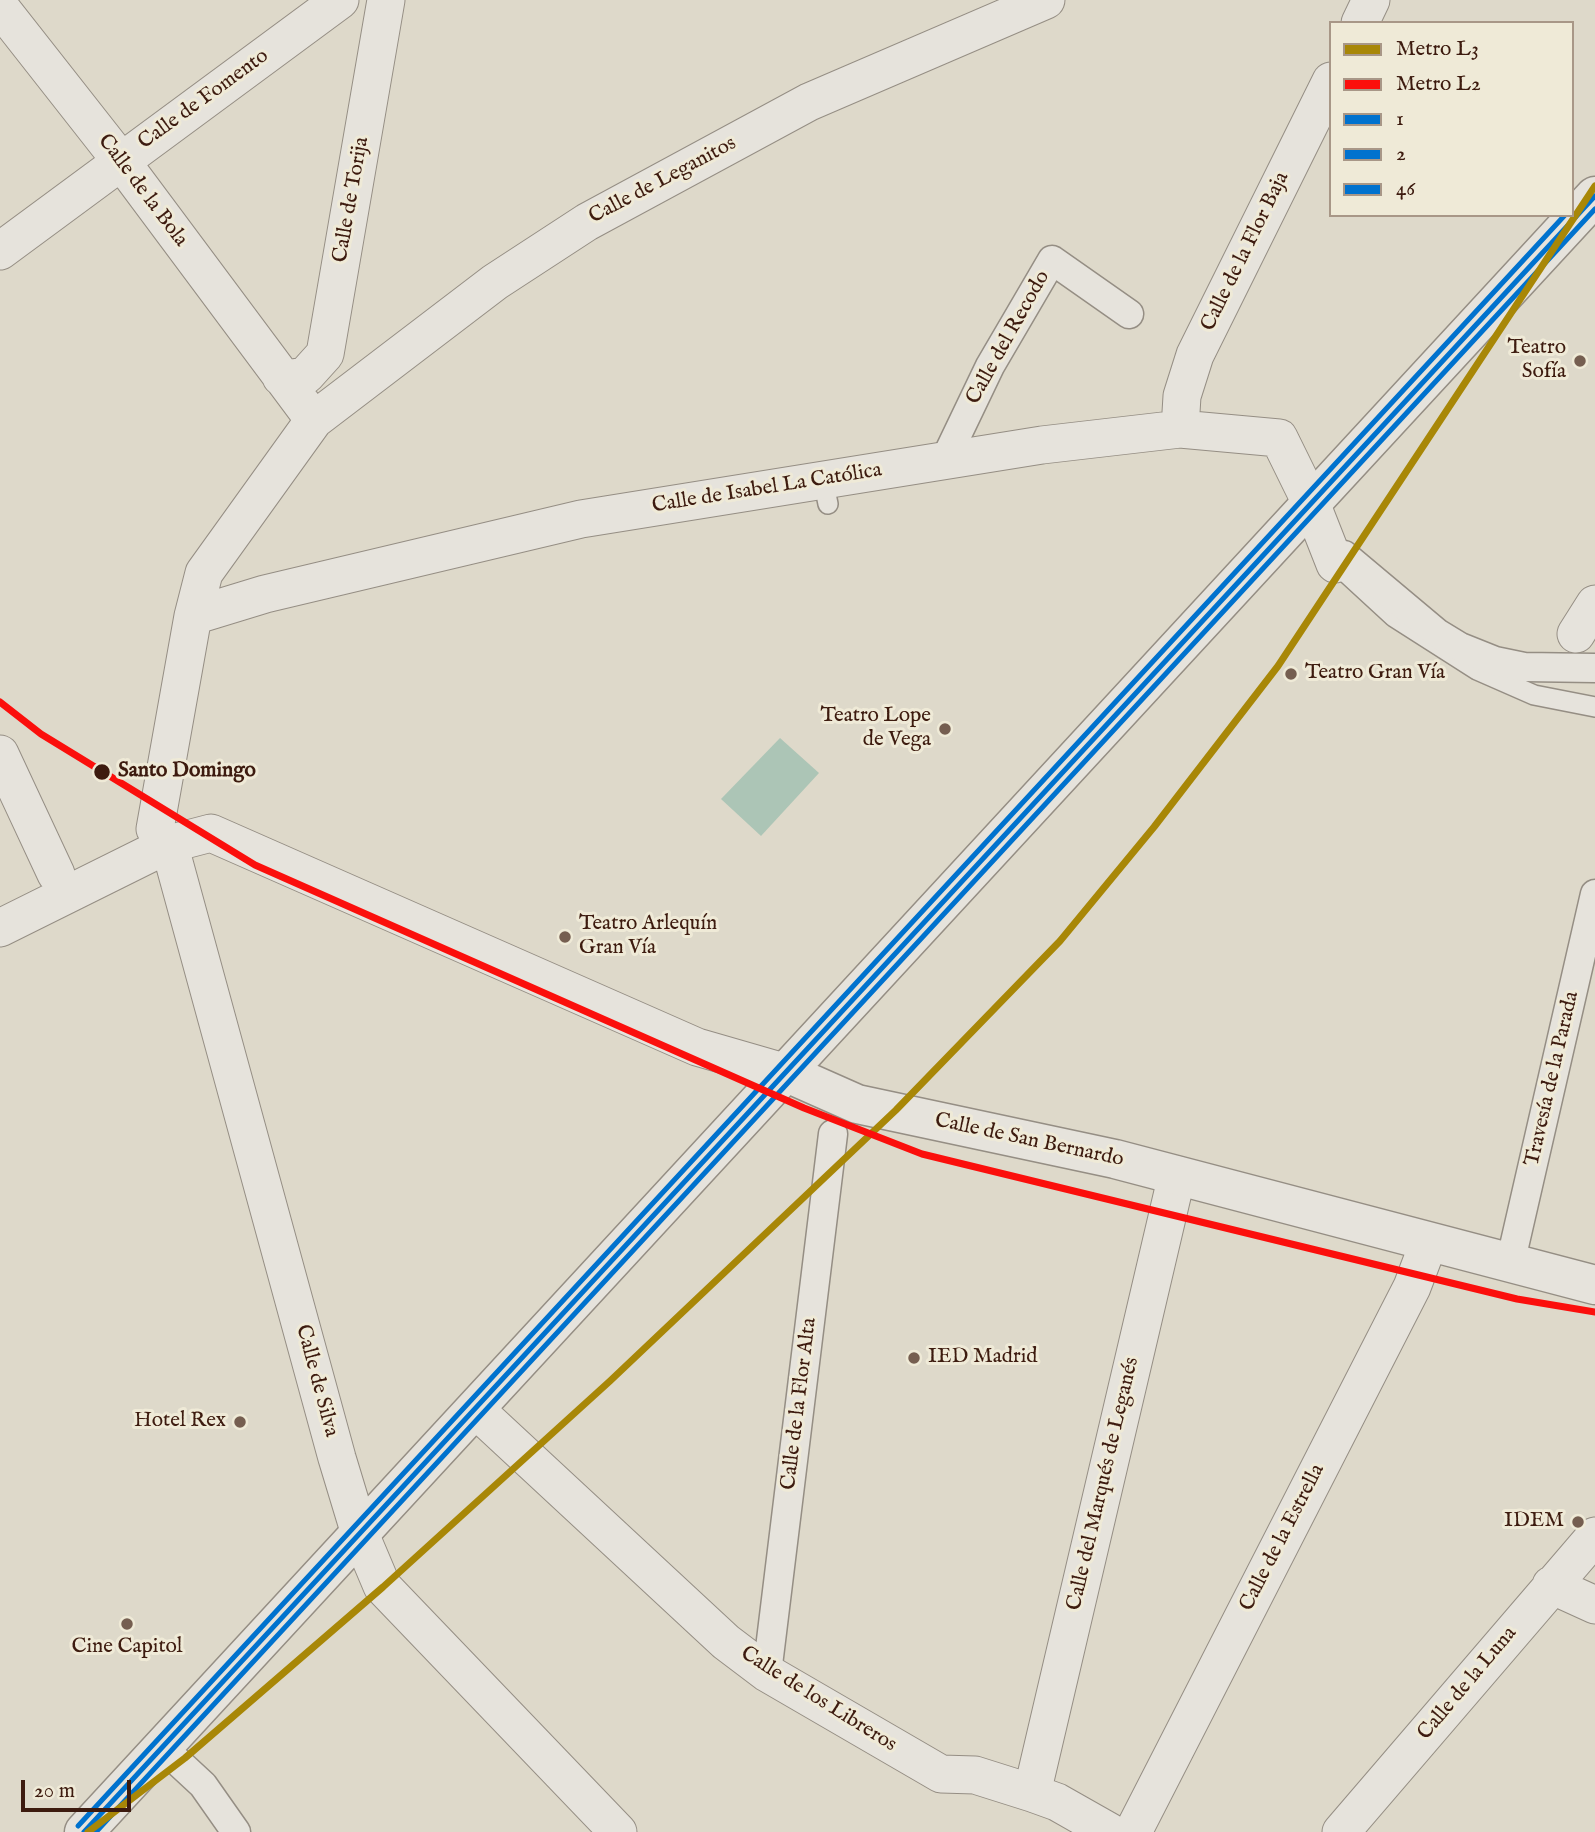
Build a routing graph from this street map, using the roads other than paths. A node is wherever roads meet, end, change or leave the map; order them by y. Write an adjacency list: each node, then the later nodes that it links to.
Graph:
1 (340, 0): 8 (street, Calle de Fomento)
2 (386, 0): 12 (street, Calle de Torija)
3 (1046, 0): 14 (street, Calle de Leganitos)
4 (1371, 0): 6 (street)
5 (0, 7): 8 (street, Calle de la Bola)
6 (1361, 21)
7 (1329, 85): 16 (street, Calle de la Flor Baja)
8 (121, 161): 10 (street, Calle de Fomento); 13 (street, Calle de la Bola)
9 (1595, 196): 18 (street)
10 (0, 251)
11 (1129, 314): 17 (street, Calle del Recodo)
12 (325, 354): 13 (street); 14 (street)
13 (281, 377): 15 (street, Calle de la Bola)
14 (358, 387): 15 (street, Calle de Leganitos)
15 (314, 420): 21 (street, Calle de Leganitos)
16 (1180, 429): 17 (street, Calle de Isabel La Católica); 18 (street, Calle de Isabel La Católica)
17 (944, 462): 21 (street, Calle de Isabel La Católica)
18 (1311, 503): 19 (street); 31 (street)
19 (1340, 559): 23 (street); 24 (lane)
20 (1595, 584): 22 (lane)
21 (193, 616): 26 (street, Calle de Leganitos)
22 (1586, 619)
23 (1595, 668)
24 (1595, 707)
25 (0, 754): 27 (street)
26 (162, 836): 27 (street); 29 (street); 31 (street, Calle de San Bernardo); 38 (street, Calle de Silva)
27 (56, 874): 29 (street)
28 (1595, 894): 30 (street, Travesía de la Parada)
29 (1, 914)
30 (1583, 999): 35 (street, Travesía de la Parada)
31 (787, 1073): 33 (street, Calle de San Bernardo); 37 (street)
32 (833, 1134): 42 (street, Calle de la Flor Alta)
33 (1177, 1175): 34 (street, Calle de San Bernardo); 44 (street, Calle del Marqués de Leganés)
34 (1429, 1242): 35 (street, Calle de San Bernardo); 49 (street, Calle de la Estrella)
35 (1510, 1264): 36 (street, Calle de San Bernardo)
36 (1595, 1285)
37 (475, 1409): 38 (street); 42 (street, Calle de los Libreros)
38 (360, 1534): 43 (street); 47 (street, Calle de Silva)
39 (1595, 1536): 40 (street, Calle de la Luna)
40 (1551, 1586): 41 (street); 50 (street, Calle de la Luna)
41 (1595, 1605)
42 (767, 1673): 44 (street, Calle de los Libreros)
43 (162, 1747): 45 (street); 46 (street)
44 (1032, 1793): 48 (street, Calle de los Libreros)
45 (84, 1832)
46 (236, 1832)
47 (618, 1832)
48 (1110, 1832)
49 (1133, 1832)
50 (1341, 1832)

